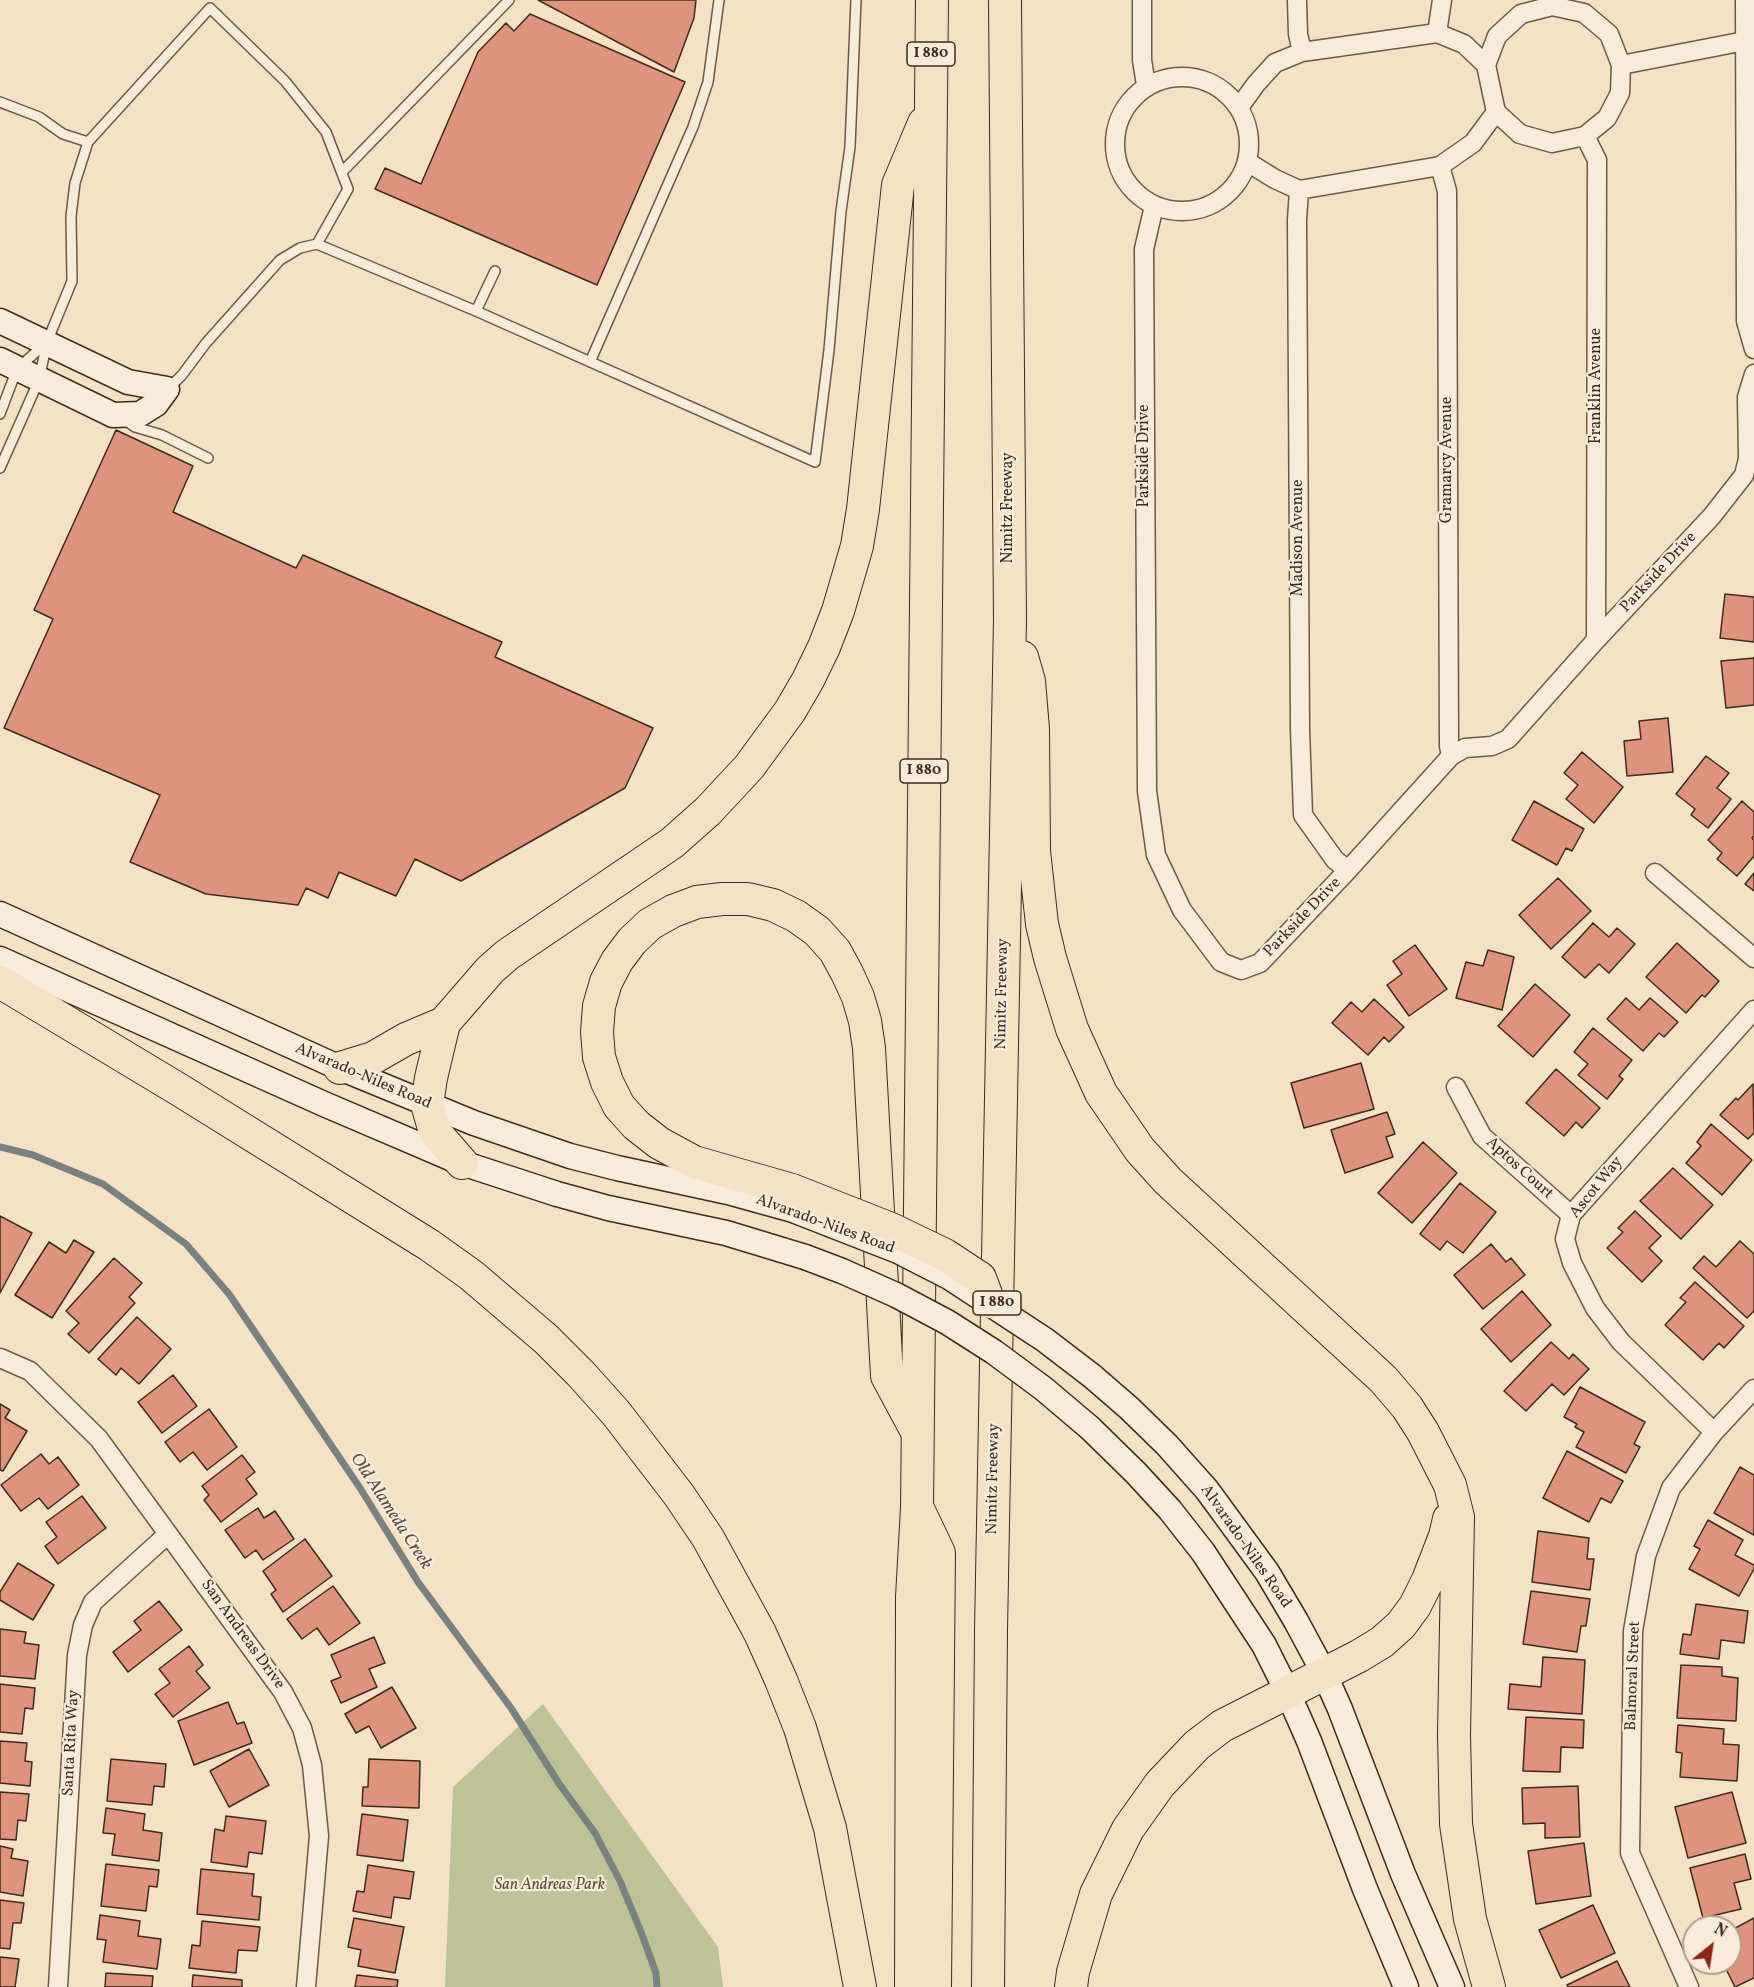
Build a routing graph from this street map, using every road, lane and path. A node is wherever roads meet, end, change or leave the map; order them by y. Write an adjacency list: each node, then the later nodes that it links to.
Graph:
1 (509, 0): 25 (lane)
2 (719, 0): 34 (lane)
3 (856, 0): 34 (lane)
4 (932, 0): 19 (highway, I 880)
5 (1005, 0): 43 (highway, Nimitz Freeway / I 880)
6 (1142, 0): 16 (street)
7 (1297, 0): 13 (street)
8 (1442, 0): 11 (street)
9 (1745, 0): 12 (street)
10 (1587, 7): 14 (street); 15 (street)
11 (1437, 33): 13 (street); 14 (street)
12 (1745, 41): 15 (street); 33 (street)
13 (1302, 52): 18 (street)
14 (1486, 65): 20 (street)
15 (1621, 65): 21 (street)
16 (1146, 85): 18 (street); 27 (street)
17 (0, 102): 22 (lane)
18 (1240, 106): 23 (street)
19 (930, 109): 53 (highway); 64 (highway, I 880)
20 (1496, 112): 21 (street); 24 (street)
21 (1585, 136): 44 (street, Franklin Avenue)
22 (88, 142): 25 (lane); 32 (lane)
23 (1249, 163): 26 (street); 27 (street)
24 (1440, 166): 26 (street); 45 (street, Gramarcy Avenue)
25 (342, 172): 28 (lane)
26 (1299, 190): 46 (street, Madison Avenue)
27 (1154, 206): 46 (street, Parkside Drive)
28 (317, 244): 30 (lane); 38 (lane)
29 (495, 272): 30 (lane)
30 (476, 311): 34 (lane)
31 (0, 321): 32 (main road)
32 (47, 342): 35 (lane); 37 (lane); 38 (main road)
33 (1754, 349)
34 (590, 362)
35 (8, 364): 37 (main road); 39 (lane)
36 (1754, 374): 44 (street, Parkside Drive)
37 (39, 380): 40 (main road); 42 (lane)
38 (167, 389): 40 (main road)
39 (0, 414)
40 (113, 415): 41 (lane)
41 (208, 458)
42 (0, 468)
43 (1010, 619): 65 (highway); 75 (highway, Nimitz Freeway / I 880)
44 (1596, 640): 45 (street, Parkside Drive)
45 (1451, 756): 46 (street, Parkside Drive)
46 (1348, 870)
47 (1655, 873): 49 (street)
48 (0, 914): 54 (main road, Alvarado-Niles Road)
49 (1754, 958)
50 (0, 959): 57 (main road)
51 (0, 982): 72 (highway)
52 (1754, 1010): 59 (street, Ascot Way)
53 (444, 1023): 54 (highway); 56 (highway)
54 (340, 1068): 56 (main road, Alvarado-Niles Road)
55 (1456, 1087): 59 (street, Aptos Court)
56 (427, 1104): 57 (highway); 58 (main road, Alvarado-Niles Road)
57 (462, 1162): 69 (main road, bridge)
58 (792, 1200): 60 (highway, bridge); 64 (highway)
59 (1570, 1215): 63 (street, Ascot Way)
60 (989, 1302): 68 (main road, Alvarado-Niles Road, bridge)
61 (0, 1358): 67 (street, San Andreas Drive)
62 (1754, 1389): 63 (street, Balmoral Street)
63 (1714, 1432): 80 (street, Balmoral Street)
64 (918, 1434): 66 (highway, I 880)
65 (1450, 1485): 68 (highway); 79 (highway)
66 (917, 1508): 73 (highway, I 880); 74 (highway, I 880)
67 (168, 1534): 70 (street, Santa Rita Way); 71 (street, San Andreas Drive)
68 (1324, 1673): 69 (highway); 78 (main road, Alvarado-Niles Road)
69 (1287, 1691): 76 (highway); 77 (main road)
70 (58, 1987)
71 (306, 1987)
72 (860, 1987)
73 (911, 1987)
74 (935, 1987)
75 (988, 1987)
76 (1071, 1987)
77 (1406, 1987)
78 (1452, 1987)
79 (1489, 1987)
80 (1689, 1987)

